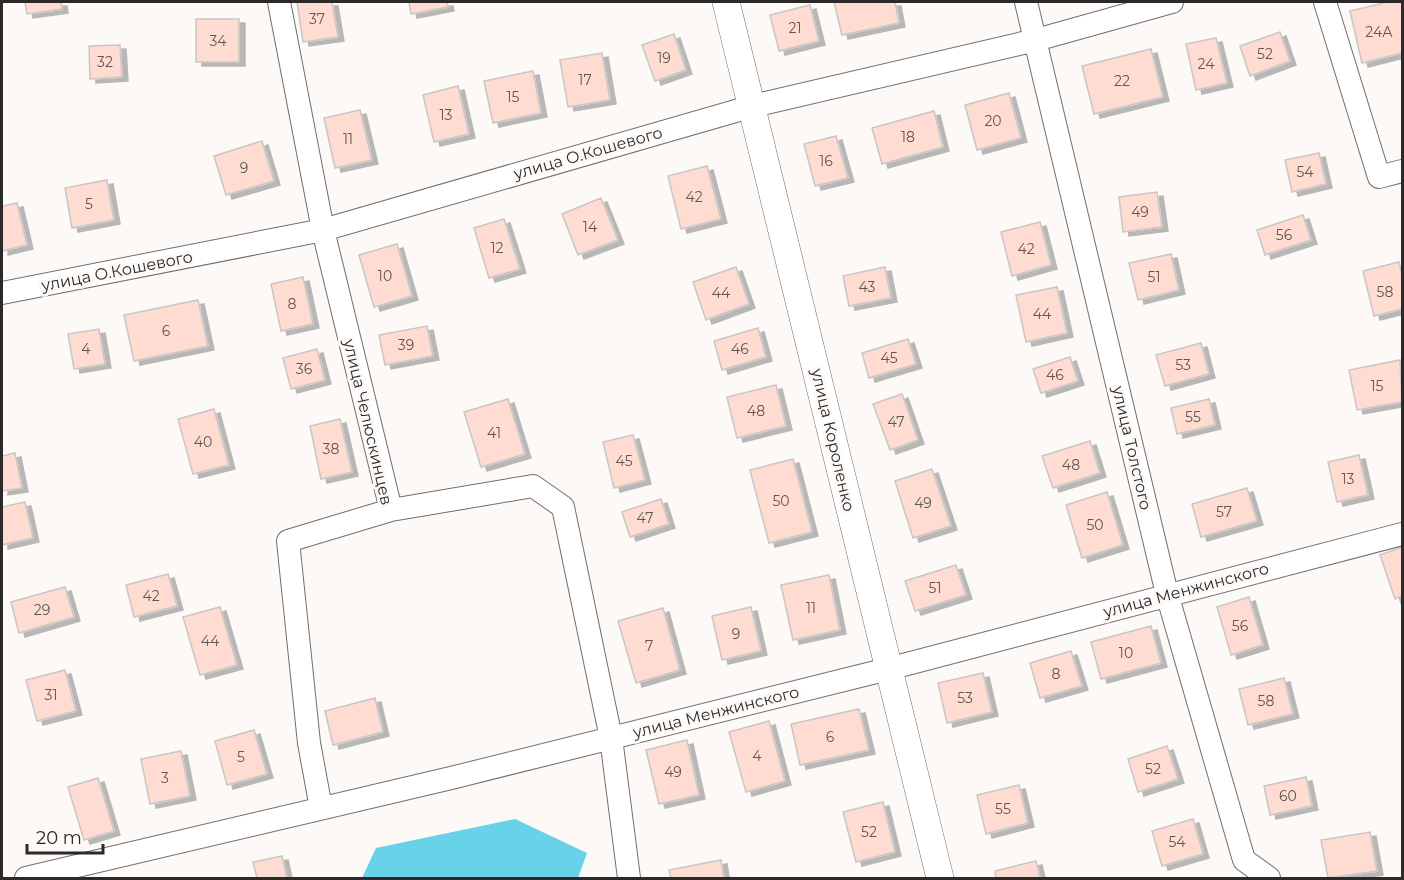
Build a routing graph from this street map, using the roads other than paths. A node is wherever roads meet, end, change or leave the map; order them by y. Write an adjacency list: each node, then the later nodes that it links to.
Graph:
1 (279, 2): 9 (street, улица Челюскинцев)
2 (726, 2): 7 (street, улица Короленко)
3 (1026, 2): 6 (street, улица Толстого)
4 (1172, 2): 6 (street, улица О.Кошевого)
5 (1325, 2): 8 (street)
6 (1036, 40): 7 (street, улица О.Кошевого); 13 (street, улица Толстого)
7 (753, 106): 9 (street, улица О.Кошевого); 14 (street, улица Короленко)
8 (1402, 171)
9 (323, 230): 10 (street, улица О.Кошевого); 11 (street, улица Челюскинцев)
10 (2, 293)
11 (391, 510): 15 (street); 16 (street, улица Челюскинцев)
12 (1402, 534): 13 (street, улица Менжинского)
13 (1167, 594): 14 (street, улица Менжинского); 20 (street, улица Толстого)
14 (888, 669): 15 (street, улица Менжинского); 19 (street, улица Короленко)
15 (610, 738): 16 (street, улица Менжинского); 18 (street)
16 (321, 808): 17 (street, улица Менжинского)
17 (26, 879)
18 (629, 879)
19 (940, 879)
20 (1269, 879)

